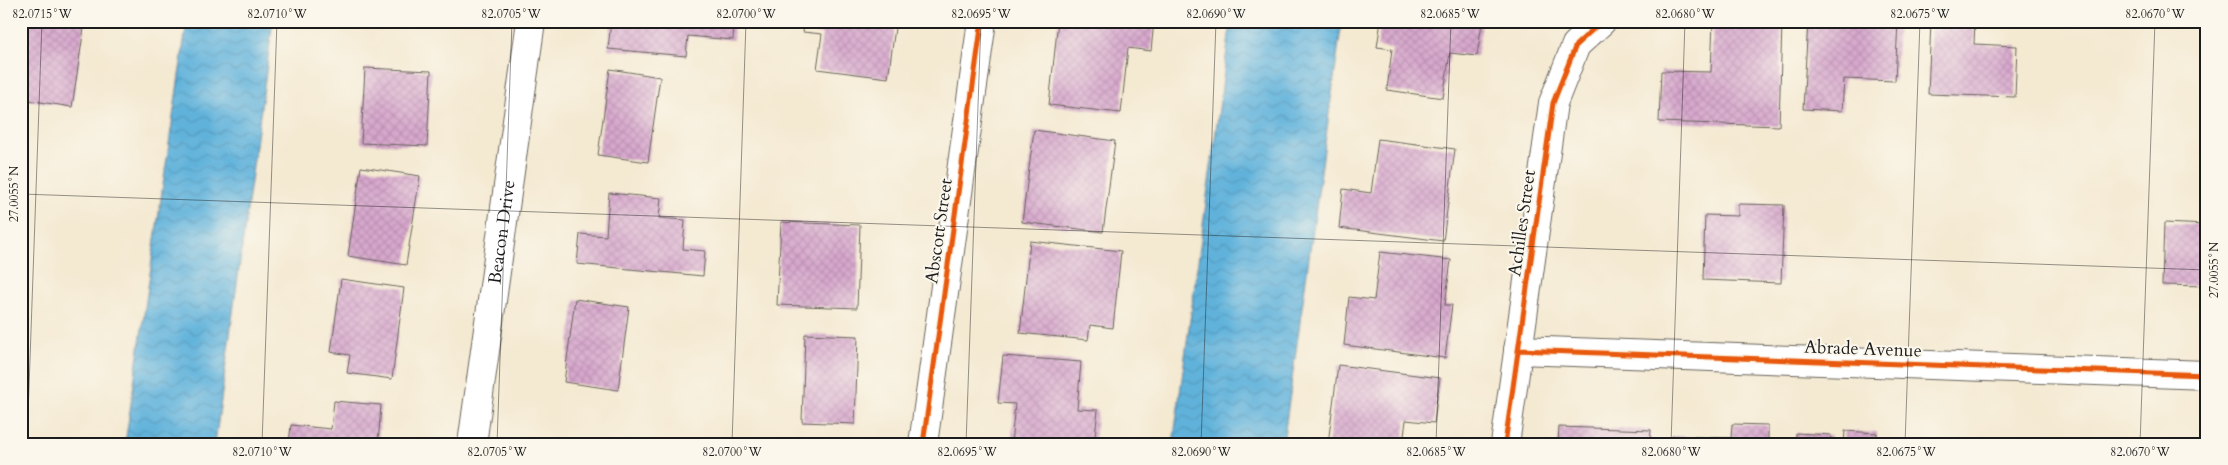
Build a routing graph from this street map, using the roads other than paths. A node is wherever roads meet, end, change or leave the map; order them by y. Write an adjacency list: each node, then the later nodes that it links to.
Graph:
1 (531, 21): 6 (street, Beacon Drive)
2 (982, 21): 7 (street, Abscott Street)
3 (1602, 21): 4 (street, Achilles Street)
4 (1518, 350): 5 (street, Abrade Avenue); 8 (street, Achilles Street)
5 (2207, 374)
6 (472, 444)
7 (923, 444)
8 (1505, 444)

